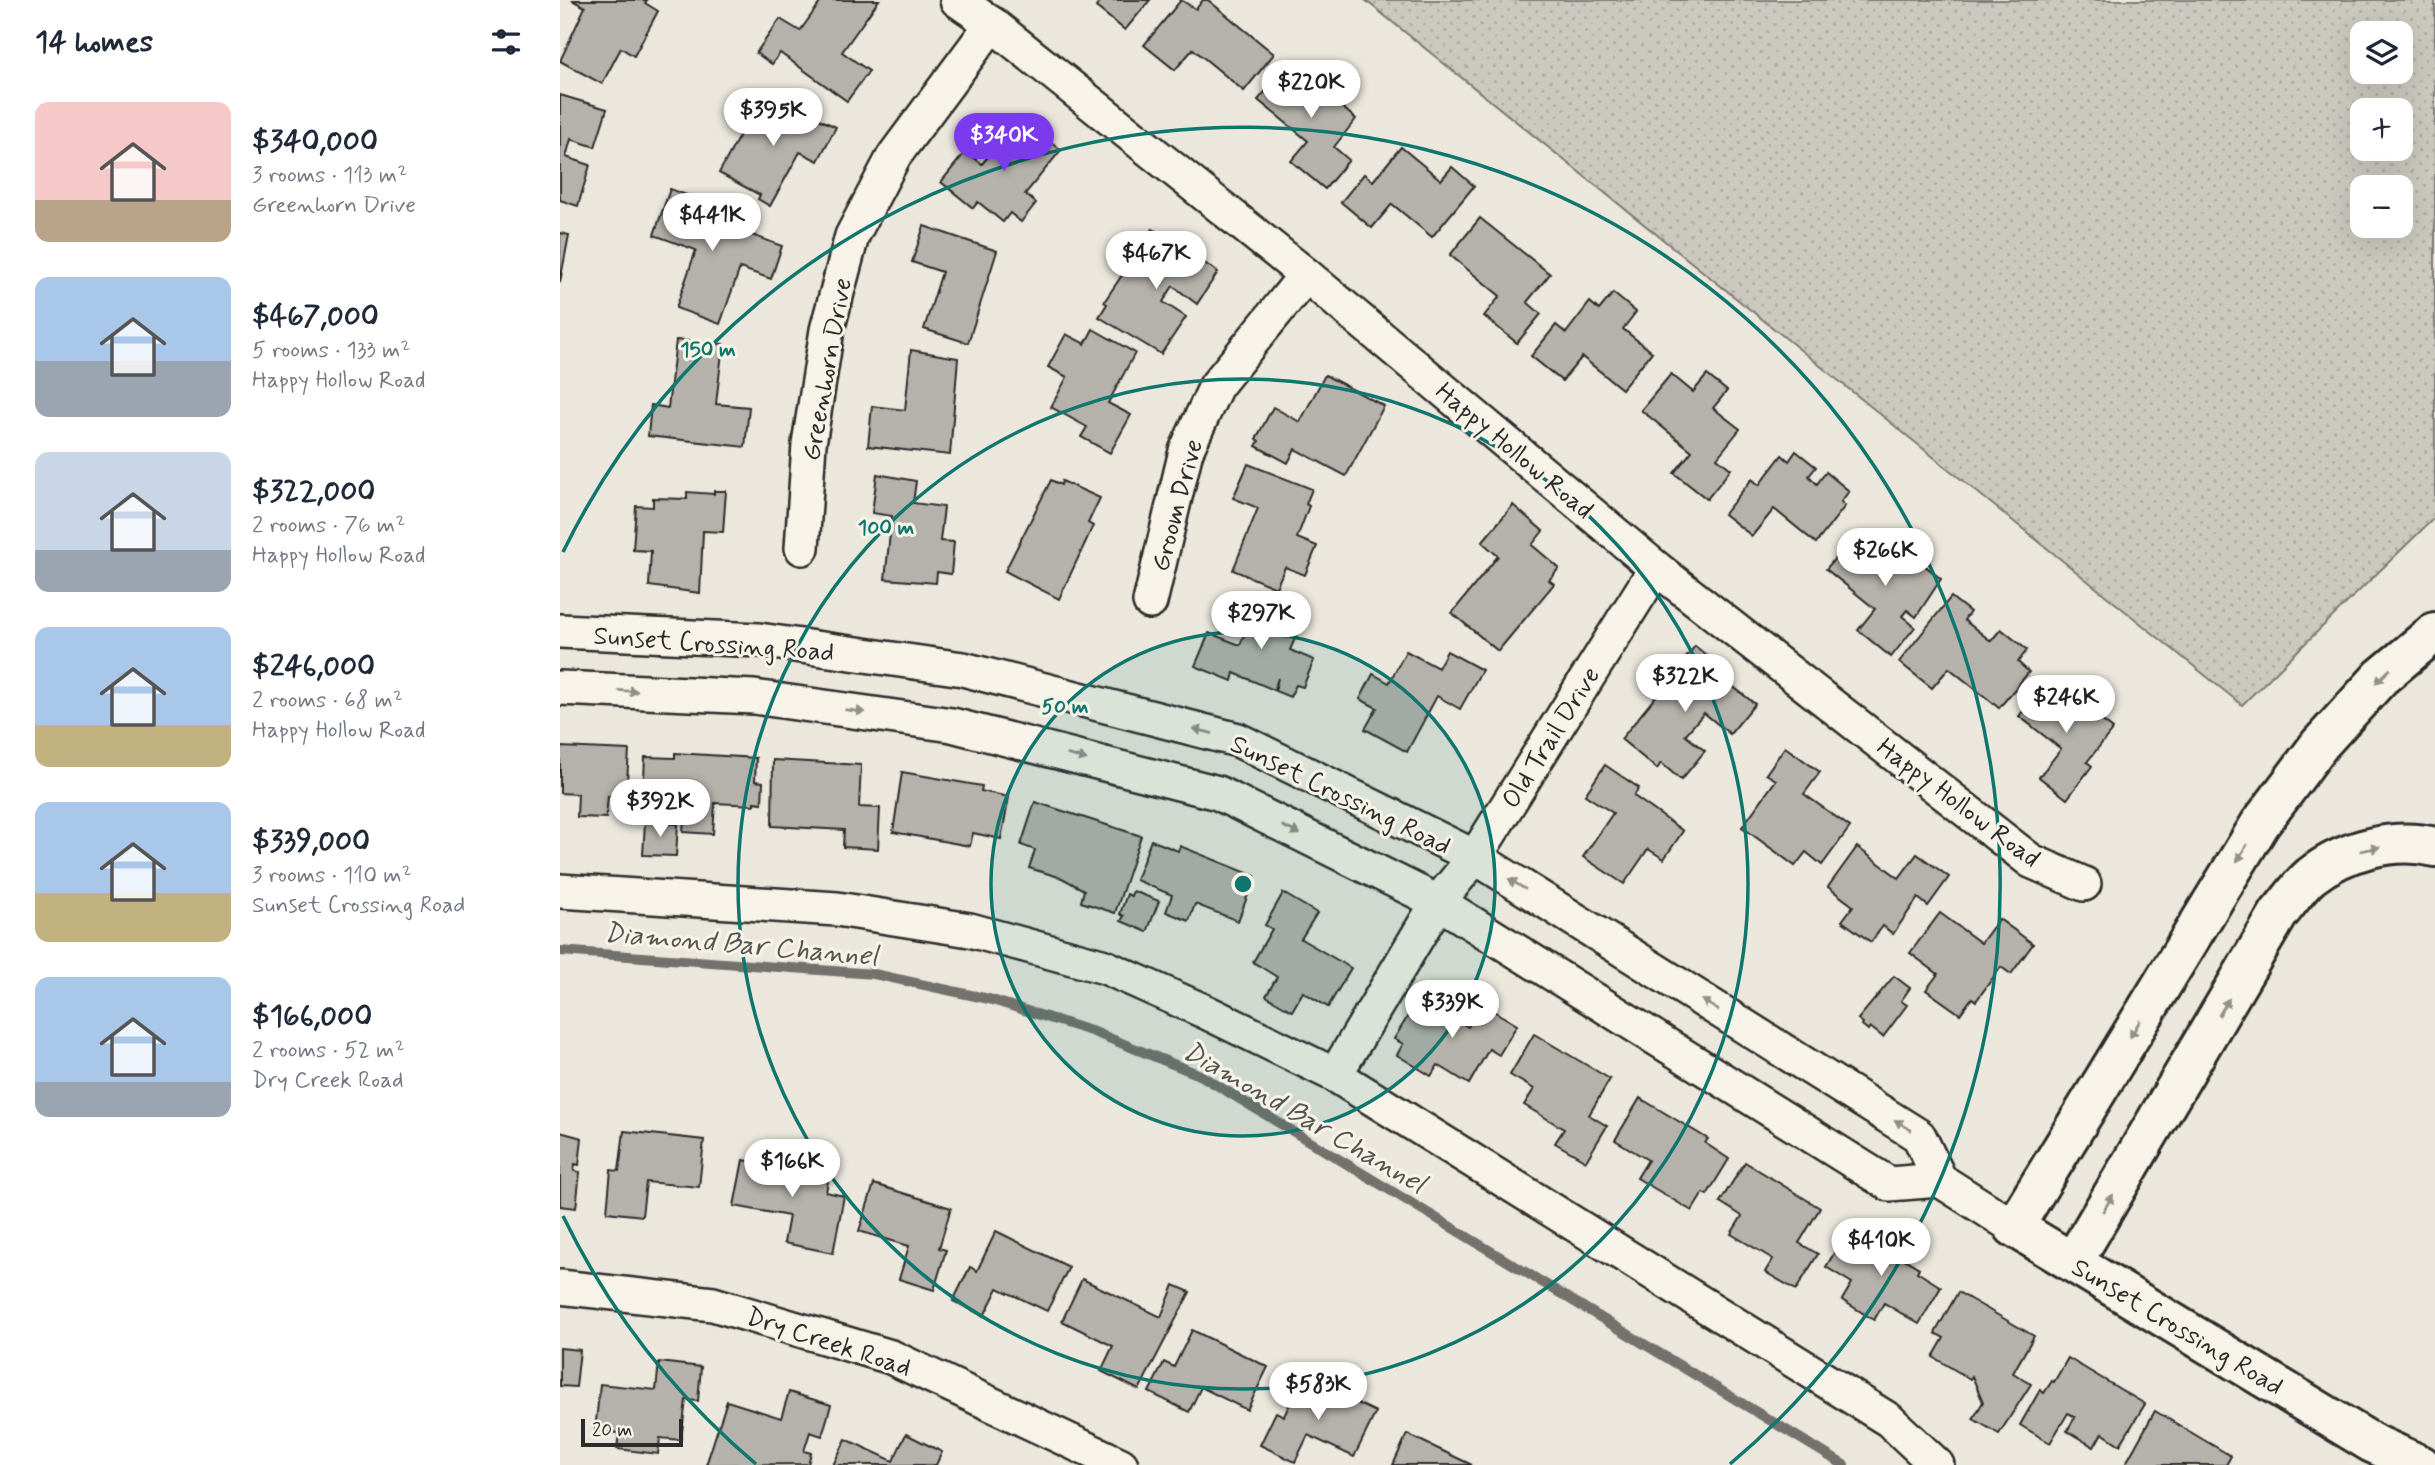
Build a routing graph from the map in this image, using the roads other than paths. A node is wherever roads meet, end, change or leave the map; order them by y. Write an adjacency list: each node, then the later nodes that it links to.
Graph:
1 (957, 0): 2 (street, Happy Hollow Road)
2 (992, 24): 3 (street, Happy Hollow Road); 4 (street, Greenhorn Drive)
3 (1306, 275): 5 (street, Happy Hollow Road); 6 (street, Groom Drive)
4 (802, 548)
5 (1656, 568): 11 (street, Old Trail Drive); 12 (street, Happy Hollow Road)
6 (1150, 602)
7 (560, 631): 11 (street, Sunset Crossing Road, one-way to 7)
8 (2435, 632): 17 (main road, one-way to 17)
9 (560, 688): 14 (street, Sunset Crossing Road, one-way to 14)
10 (2435, 847): 18 (main road, one-way to 10)
11 (1475, 858): 14 (street, Old Trail Drive); 16 (street, Sunset Crossing Road, one-way to 11)
12 (2084, 884)
13 (560, 891): 15 (street)
14 (1438, 902): 15 (street, Old Trail Drive); 16 (street, Sunset Crossing Road)
15 (1335, 1075): 21 (street)
16 (1940, 1180): 17 (street, Sunset Crossing Road)
17 (2014, 1227): 18 (main road, Sunset Crossing Road)
18 (2073, 1262): 22 (main road, Sunset Crossing Road)
19 (560, 1287): 20 (street, Dry Creek Road)
20 (1121, 1465)
21 (1937, 1465)
22 (2421, 1465)

